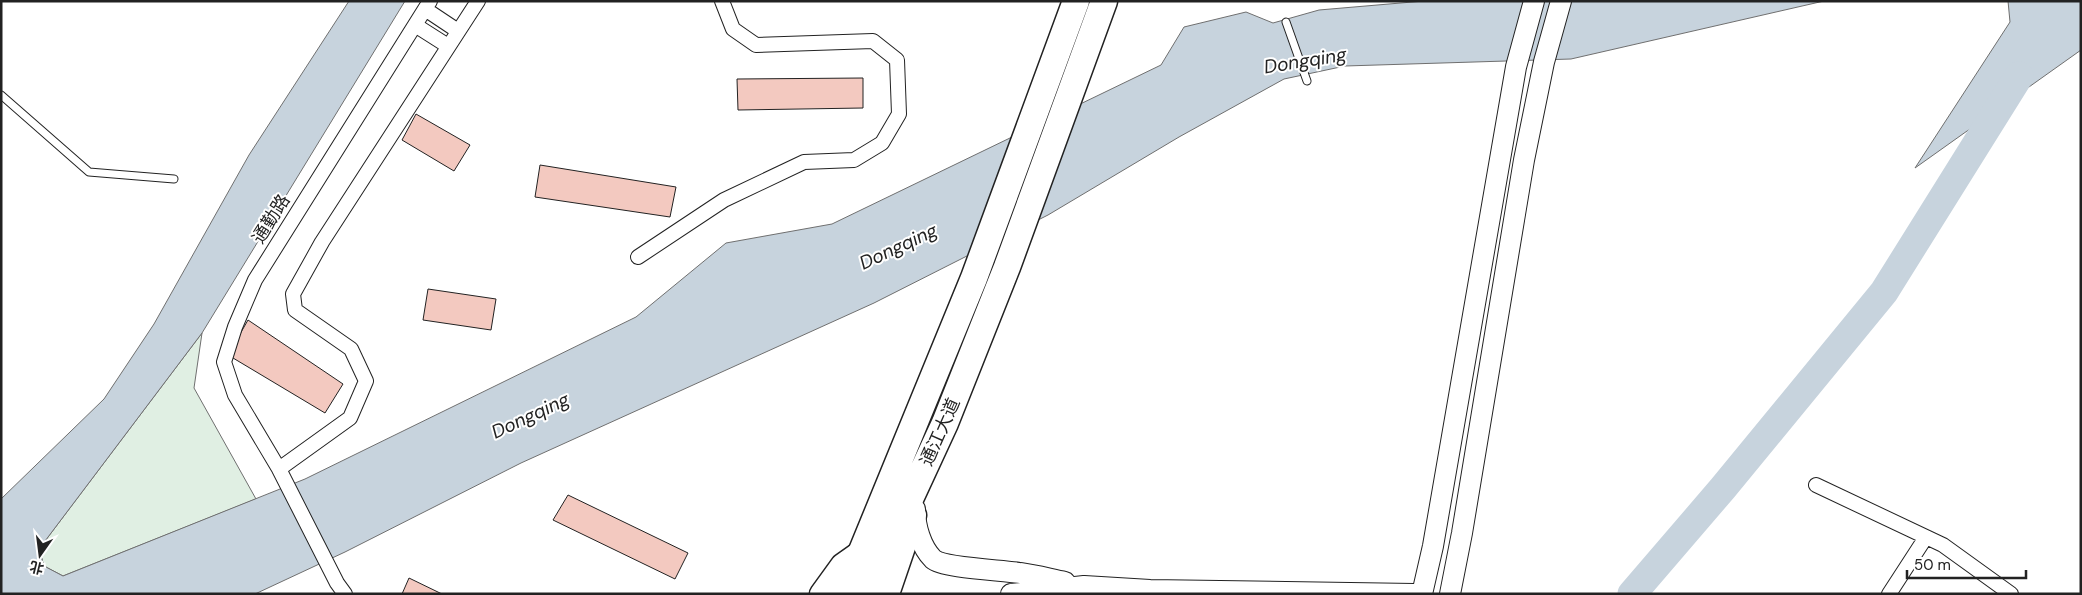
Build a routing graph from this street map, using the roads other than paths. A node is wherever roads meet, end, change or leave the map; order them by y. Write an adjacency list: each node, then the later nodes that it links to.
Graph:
1 (478, 1): 10 (street)
2 (722, 1): 15 (street)
3 (1076, 1): 21 (highway, 通江大道)
4 (1104, 1): 18 (highway, 通江大道)
5 (1534, 1): 30 (street)
6 (1561, 1): 31 (street)
7 (428, 5): 9 (street, 通勤路); 10 (street)
8 (1286, 22): 12 (lane)
9 (415, 25): 11 (street); 16 (street, 通勤路)
10 (458, 31): 11 (street)
11 (448, 46): 16 (street)
12 (1307, 81)
13 (1, 95): 14 (lane)
14 (174, 179)
15 (638, 257)
16 (279, 469): 23 (street, 通勤路)
17 (1816, 485): 20 (street)
18 (915, 488): 19 (street); 26 (highway, 通江大道)
19 (915, 515): 22 (street); 27 (main road)
20 (1926, 537): 32 (street); 33 (street)
21 (862, 551): 24 (main road); 25 (highway, 通江大道)
22 (1084, 586): 28 (street); 29 (street)
23 (341, 588)
24 (821, 594)
25 (840, 594)
26 (866, 594)
27 (888, 594)
28 (1011, 594)
29 (1414, 594)
30 (1422, 594)
31 (1450, 594)
32 (1888, 594)
33 (2011, 594)

